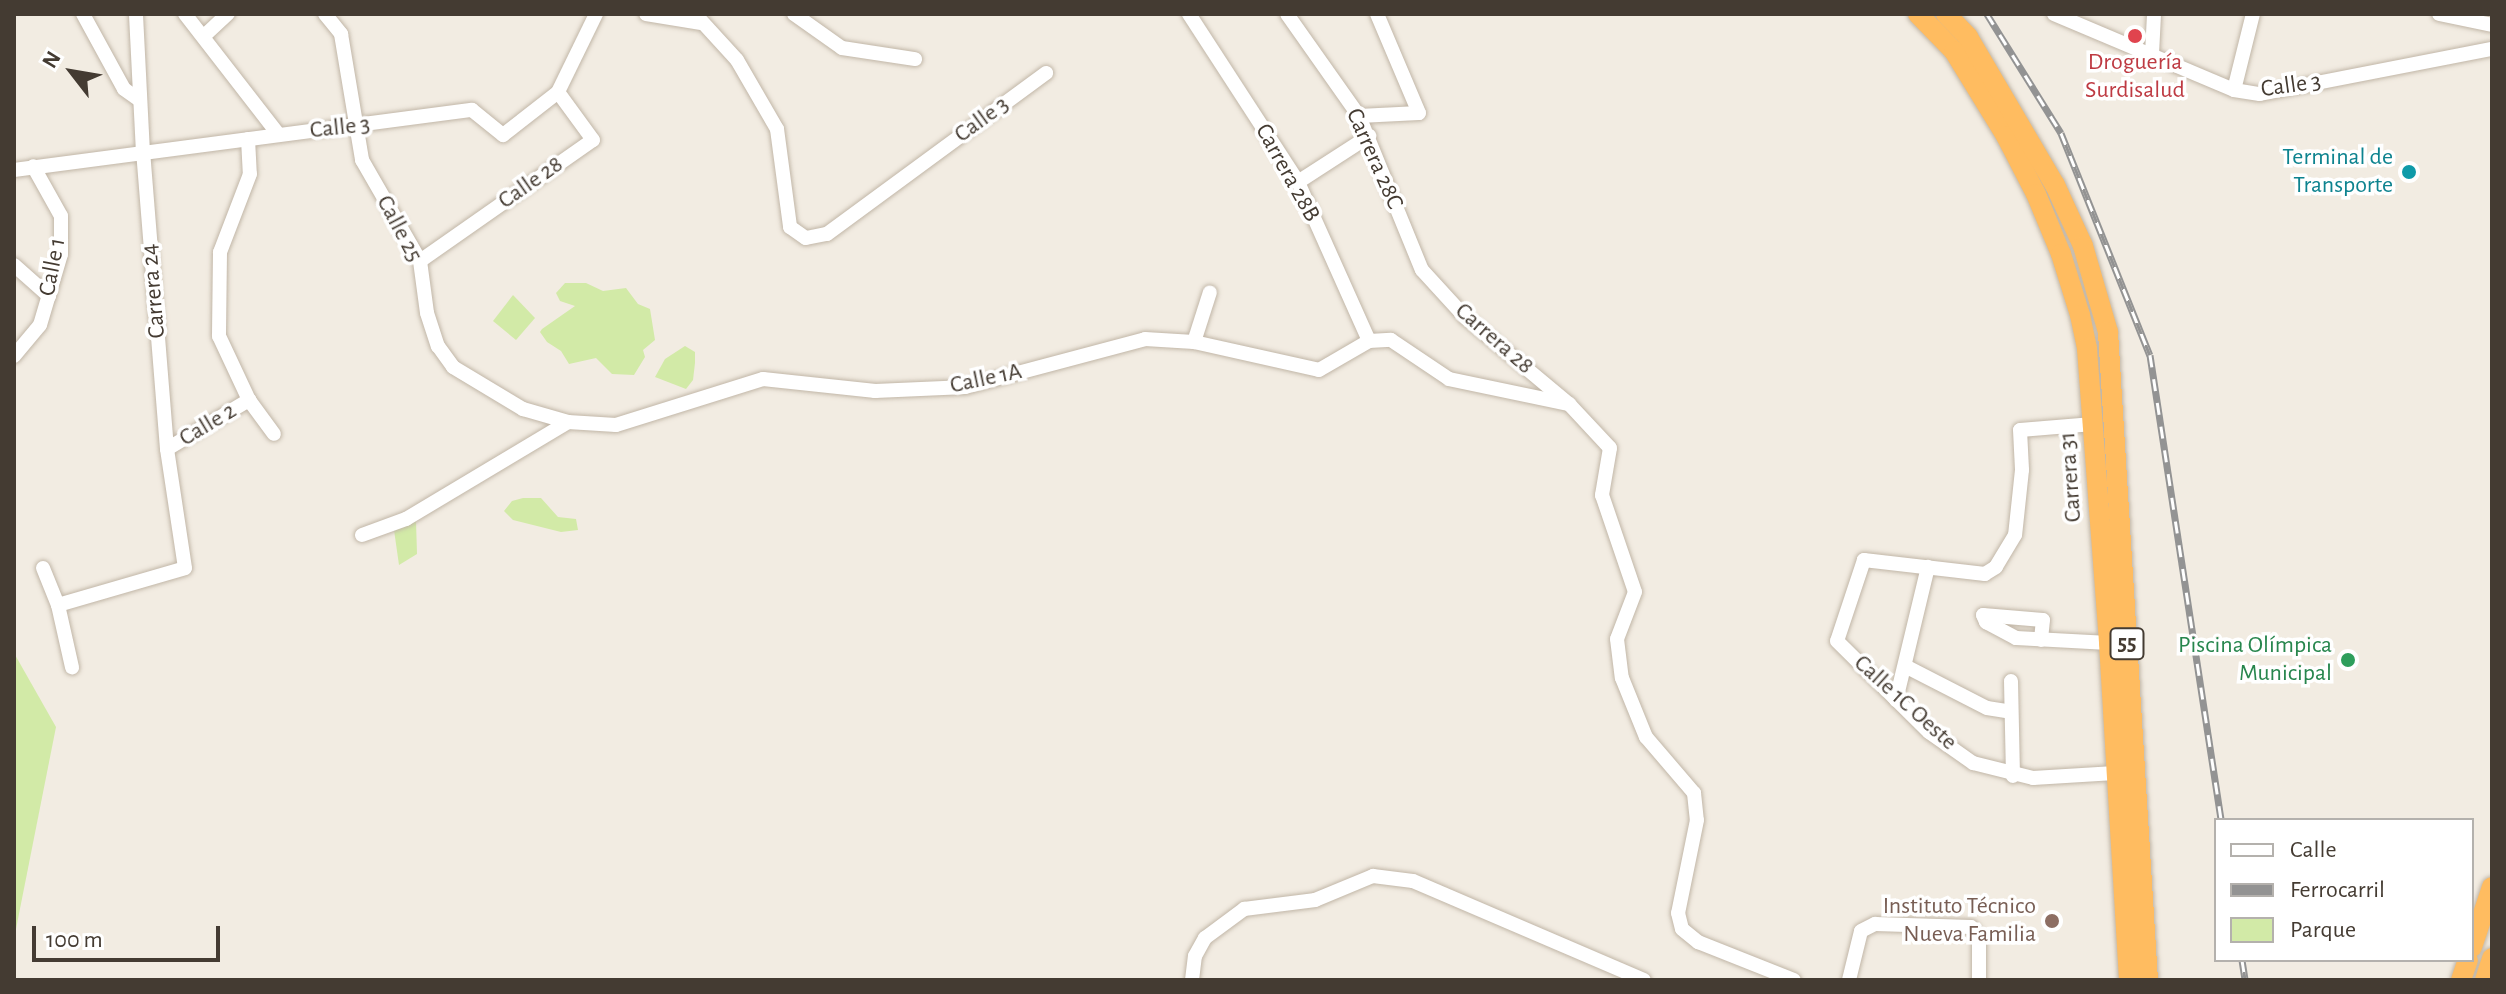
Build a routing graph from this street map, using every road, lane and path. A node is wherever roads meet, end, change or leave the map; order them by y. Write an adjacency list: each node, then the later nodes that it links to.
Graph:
1 (83, 14): 29 (street)
2 (136, 14): 29 (street, Carrera 24)
3 (185, 14): 22 (street)
4 (228, 14): 22 (street)
5 (325, 14): 31 (street, Calle 25)
6 (596, 14): 28 (street, Calle 3)
7 (646, 14): 20 (street)
8 (794, 14): 25 (street)
9 (1189, 14): 38 (street, Carrera 28B)
10 (1287, 14): 30 (street, Carrera 28C)
11 (1377, 14): 30 (street)
12 (1918, 14): 50 (highway, Carrera 31 / 55)
13 (1937, 14): 14 (highway)
14 (1947, 14): 75 (highway, Carrera 31 / 55)
15 (2054, 14): 19 (street, Calle 3)
16 (2154, 14): 24 (street)
17 (2253, 14): 27 (street)
18 (2439, 14): 21 (street)
19 (2079, 18): 24 (street, Calle 3)
20 (698, 19): 26 (street, Calle 3)
21 (2492, 25)
22 (204, 36): 32 (street)
23 (2492, 49): 27 (street, Calle 3)
24 (2152, 54): 27 (street, Calle 3)
25 (915, 59)
26 (1046, 73)
27 (2234, 90)
28 (558, 92): 31 (street, Calle 3); 39 (street, Calle 28)
29 (140, 100): 35 (street, Carrera 24)
30 (1359, 116): 33 (street, Carrera 28C)
31 (356, 127): 32 (street, Calle 3); 39 (street, Calle 25)
32 (279, 135): 34 (street, Calle 3)
33 (1369, 136): 38 (street); 41 (street, Carrera 28C)
34 (248, 139): 35 (street, Calle 3); 47 (street)
35 (143, 153): 36 (street, Calle 3); 52 (street, Carrera 24)
36 (33, 166): 37 (street, Calle 3); 43 (street, Calle 1)
37 (14, 170)
38 (1298, 182): 44 (street, Carrera 28B)
39 (420, 261): 49 (street, Calle 25)
40 (14, 265): 43 (street)
41 (1422, 270): 48 (street, Carrera 28)
42 (1210, 292): 45 (street)
43 (49, 296): 46 (street, Calle 1)
44 (1369, 341): 45 (street, Calle 1A); 48 (street)
45 (1194, 342): 49 (street, Calle 1A)
46 (14, 356)
47 (249, 400): 51 (street); 52 (street, Calle 2)
48 (1569, 404): 71 (street, Carrera 28)
49 (568, 422): 53 (street)
50 (2093, 424): 54 (street); 58 (highway, Carrera 31 / 55)
51 (274, 434)
52 (167, 449): 56 (street, Carrera 24)
53 (362, 535)
54 (1928, 567): 59 (street); 62 (street, Calle 1C Oeste)
55 (43, 568): 56 (street)
56 (58, 605): 60 (street)
57 (2041, 640): 57 (street); 58 (street)
58 (2109, 643): 64 (highway, Carrera 31 / 55)
59 (1905, 666): 62 (street); 63 (street)
60 (72, 667)
61 (2011, 681): 63 (street)
62 (1896, 700): 65 (street, Calle 1C Oeste)
63 (2011, 712): 65 (street)
64 (2115, 773): 65 (street, Calle 1C Oeste); 74 (highway, Carrera 31 / 55)
65 (2013, 776)
66 (2492, 887): 67 (highway)
67 (2474, 941)
68 (2492, 958): 76 (highway)
69 (1192, 980): 70 (street)
70 (1644, 980)
71 (1794, 980)
72 (1849, 980): 73 (street)
73 (1979, 980)
74 (2129, 980)
75 (2148, 980)
76 (2485, 980)

